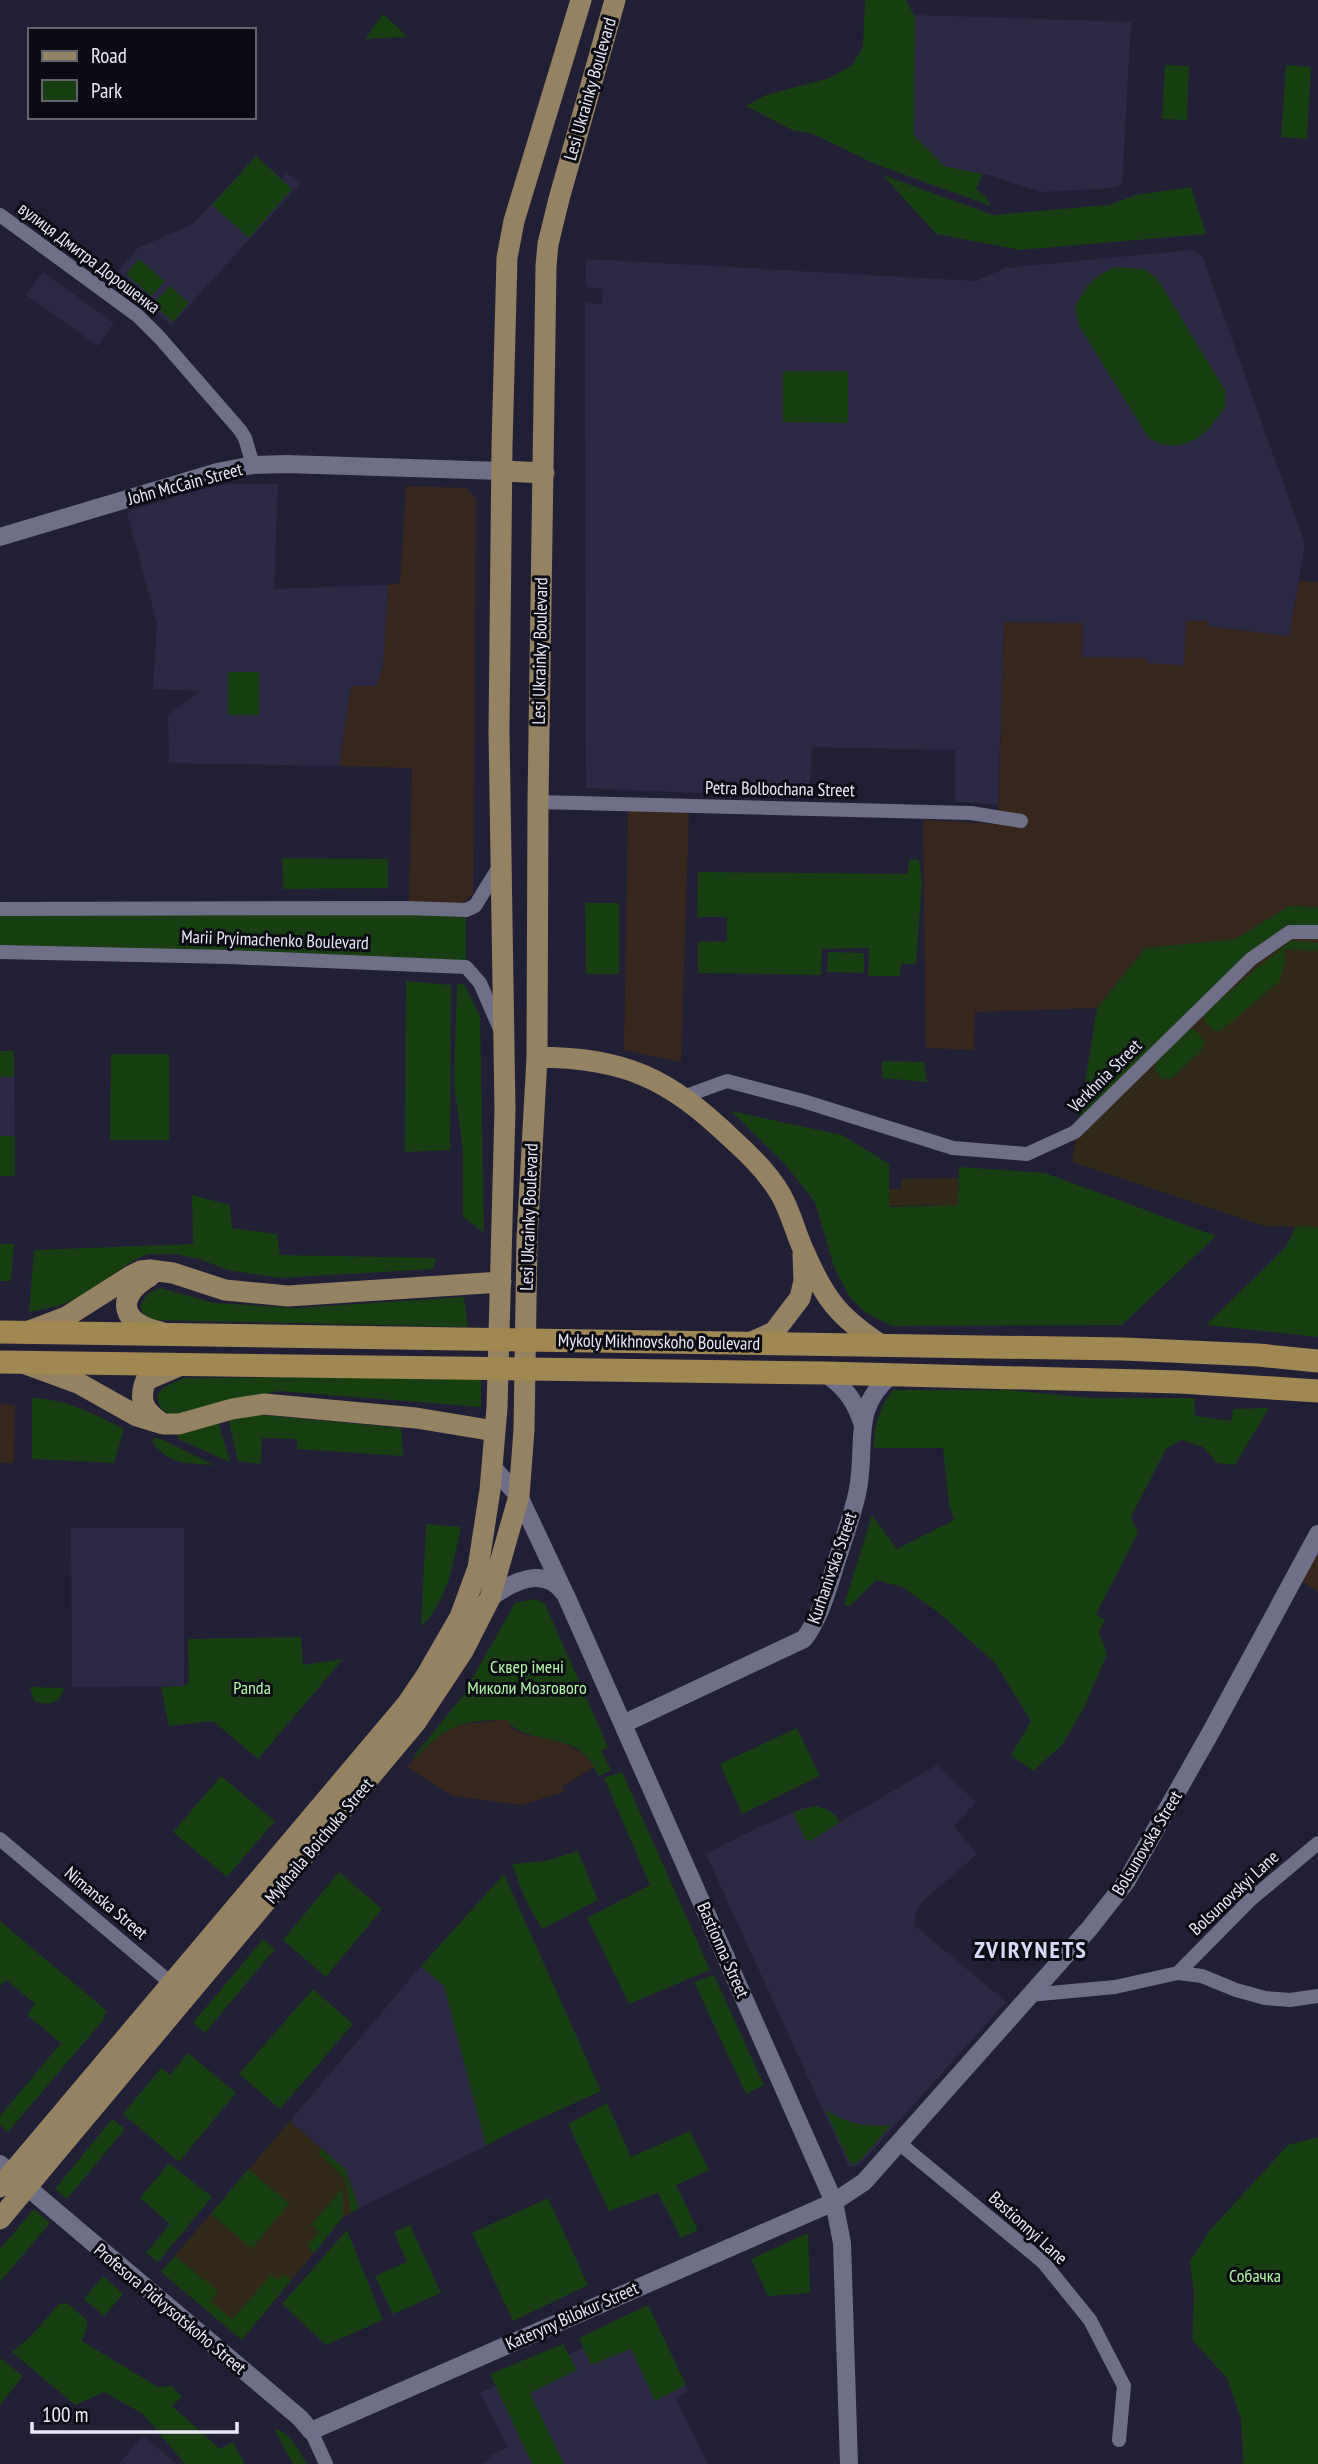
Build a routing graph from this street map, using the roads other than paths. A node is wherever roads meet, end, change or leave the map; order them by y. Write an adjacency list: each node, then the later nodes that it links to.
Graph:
1 (581, 0): 5 (main road, Lesi Ukrainky Boulevard)
2 (615, 0): 6 (main road, Lesi Ukrainky Boulevard)
3 (0, 215): 4 (street, вулиця Дмитра Дорошенка)
4 (253, 465): 5 (street, John McCain Street); 7 (street, John McCain Street)
5 (502, 471): 6 (main road); 10 (main road, Lesi Ukrainky Boulevard)
6 (544, 472): 8 (main road, Lesi Ukrainky Boulevard)
7 (0, 537)
8 (538, 802): 9 (street, Petra Bolbochana Street); 15 (main road, Lesi Ukrainky Boulevard)
9 (1021, 821)
10 (501, 863): 11 (street, Marii Pryimachenko Boulevard); 14 (main road, Lesi Ukrainky Boulevard)
11 (0, 909)
12 (1318, 932): 16 (street, Verkhnia Street)
13 (0, 952): 14 (street, Marii Pryimachenko Boulevard)
14 (505, 1039): 17 (main road, Lesi Ukrainky Boulevard)
15 (537, 1057): 16 (main road); 18 (main road, Lesi Ukrainky Boulevard)
16 (683, 1097): 19 (main road)
17 (500, 1237): 18 (main road); 21 (main road, Lesi Ukrainky Boulevard)
18 (527, 1239): 33 (main road, Lesi Ukrainky Boulevard)
19 (803, 1248): 25 (main road); 26 (main road)
20 (162, 1272): 21 (main road); 23 (main road); 24 (main road)
21 (501, 1283): 34 (main road, Lesi Ukrainky Boulevard)
22 (0, 1332): 23 (highway, Mykoly Mikhnovskoho Boulevard)
23 (24, 1332): 24 (highway, Mykoly Mikhnovskoho Boulevard)
24 (174, 1335): 25 (highway, Mykoly Mikhnovskoho Boulevard)
25 (748, 1343): 26 (highway, Mykoly Mikhnovskoho Boulevard)
26 (883, 1346): 27 (highway, Mykoly Mikhnovskoho Boulevard)
27 (1318, 1361)
28 (9, 1362): 29 (highway, Mykoly Mikhnovskoho Boulevard); 36 (main road)
29 (185, 1363): 30 (highway, Mykoly Mikhnovskoho Boulevard); 36 (main road)
30 (824, 1373): 31 (highway, Mykoly Mikhnovskoho Boulevard); 35 (street, Kurhanivska Street)
31 (891, 1374): 32 (highway, Mykoly Mikhnovskoho Boulevard); 35 (street, Kurhanivska Street)
32 (1318, 1391)
33 (525, 1405): 39 (main road, Mykhaila Boichuka Street)
34 (497, 1408): 37 (main road, Mykhaila Boichuka Street)
35 (862, 1422): 43 (street, Kurhanivska Street)
36 (163, 1424): 37 (main road)
37 (495, 1431): 38 (main road, Mykhaila Boichuka Street)
38 (492, 1467): 39 (street, Bastionna Street); 47 (main road, Mykhaila Boichuka Street)
39 (519, 1496): 41 (main road, Mykhaila Boichuka Street); 42 (street, Bastionna Street)
40 (1318, 1534): 48 (street, Bolsunovska Street)
41 (490, 1598): 42 (street); 47 (main road, Mykhaila Boichuka Street)
42 (567, 1598): 43 (street, Bastionna Street)
43 (623, 1724): 52 (street, Bastionna Street)
44 (0, 1839): 47 (street, Nimanska Street)
45 (1318, 1843): 46 (street, Bolsunovskyi Lane)
46 (1178, 1973): 48 (street); 49 (street)
47 (180, 1991): 51 (main road, Mykhaila Boichuka Street)
48 (1029, 1995): 50 (street, Bolsunovska Street)
49 (1318, 1996)
50 (899, 2143): 52 (street, Bolsunovska Street); 55 (street, Bastionnyi Lane)
51 (10, 2178): 53 (main road, Mykhaila Boichuka Street); 54 (street, Profesora Pidvysotskoho Street)
52 (834, 2202): 54 (street, Kateryny Bilokur Street); 57 (street, Bastionna Street)
53 (0, 2219)
54 (311, 2431): 56 (street, Profesora Pidvysotskoho Street)
55 (1119, 2440)
56 (326, 2464)
57 (849, 2464)

